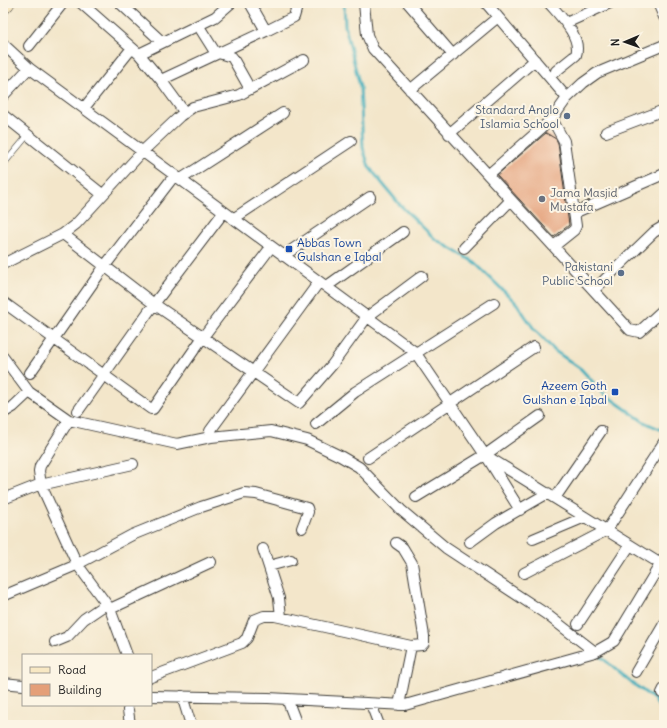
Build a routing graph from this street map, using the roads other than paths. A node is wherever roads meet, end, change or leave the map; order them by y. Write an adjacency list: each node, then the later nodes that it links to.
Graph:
1 (7, 3): 14 (main road)
2 (63, 3): 23 (street)
3 (120, 3): 20 (street)
4 (250, 3): 19 (street)
5 (294, 3): 19 (street)
6 (364, 3): 33 (street)
7 (408, 3): 26 (street)
8 (486, 3): 15 (street)
9 (549, 3): 17 (street)
10 (610, 3): 17 (street)
11 (658, 3): 16 (street)
12 (89, 5): 24 (street)
13 (226, 5): 18 (street)
14 (3, 7)
15 (498, 17): 26 (street); 28 (street)
16 (664, 17)
17 (566, 23): 30 (street)
18 (198, 25): 20 (street); 25 (street)
19 (266, 31): 25 (street)
20 (162, 42): 24 (street)
21 (3, 44): 29 (street)
22 (664, 45): 35 (street)
23 (29, 46)
24 (136, 51): 31 (street); 36 (street)
25 (219, 54): 31 (street); 32 (street)
26 (453, 55): 33 (street)
27 (304, 60): 32 (street)
28 (535, 60): 35 (street); 43 (street)
29 (29, 68): 34 (street); 36 (street)
30 (556, 71)
31 (161, 80): 38 (street)
32 (250, 89): 38 (street)
33 (410, 90): 43 (street)
34 (3, 96)
35 (568, 98): 41 (street)
36 (84, 108): 46 (street)
37 (664, 110): 42 (street)
38 (185, 113): 46 (street)
39 (283, 113): 50 (street)
40 (3, 115): 44 (street)
41 (552, 119): 49 (street); 55 (street)
42 (606, 132)
43 (449, 134): 49 (street)
44 (28, 135): 47 (lane); 51 (street)
45 (351, 141): 56 (street)
46 (143, 151): 50 (street); 51 (street)
47 (3, 165)
48 (664, 174): 55 (street)
49 (488, 175): 53 (street)
50 (177, 178): 54 (street); 65 (street)
51 (102, 194): 59 (street)
52 (370, 197): 63 (street)
53 (511, 200): 60 (street); 62 (street)
54 (224, 213): 56 (street); 71 (street)
55 (574, 213): 60 (street)
56 (233, 219): 61 (street)
57 (664, 226): 68 (street)
58 (403, 232): 67 (street)
59 (63, 234): 64 (street); 65 (street)
60 (554, 246): 68 (street)
61 (271, 247): 63 (street); 74 (street)
62 (464, 248)
63 (283, 256): 67 (street)
64 (3, 264)
65 (104, 267): 71 (street); 75 (street)
66 (422, 276): 73 (street)
67 (323, 284): 73 (street); 79 (street)
68 (594, 290): 72 (street)
69 (3, 302): 75 (street)
70 (494, 303): 77 (street)
71 (154, 304): 74 (street); 81 (street)
72 (664, 309)
73 (367, 317): 77 (street); 79 (street)
74 (203, 337): 79 (street); 81 (street)
75 (54, 340): 80 (street); 81 (street)
76 (534, 347): 83 (street)
77 (415, 352): 83 (street); 88 (street)
78 (3, 358): 82 (street)
79 (253, 372): 89 (street)
80 (30, 373)
81 (103, 376): 84 (street)
82 (29, 392): 85 (street); 87 (street)
83 (449, 404): 92 (street); 93 (street)
84 (78, 411)
85 (3, 413)
86 (540, 416): 92 (street)
87 (69, 420): 95 (street); 121 (street)
88 (316, 424)
89 (210, 431)
90 (601, 431): 96 (street)
91 (664, 442): 102 (street)
92 (485, 455): 96 (street); 97 (street); 99 (street)
93 (368, 458)
94 (133, 464): 95 (street)
95 (41, 485): 98 (street); 111 (street)
96 (551, 495): 99 (street); 100 (street)
97 (416, 497)
98 (3, 499)
99 (520, 510): 104 (street)
100 (585, 517): 102 (street); 103 (street)
101 (302, 528): 111 (street)
102 (607, 530): 106 (street); 113 (street)
103 (533, 539)
104 (470, 542)
105 (396, 543): 120 (street)
106 (630, 545): 110 (street); 117 (street)
107 (263, 548): 112 (street)
108 (291, 560): 112 (street)
109 (211, 562): 115 (street)
110 (663, 563): 121 (street)
111 (77, 564): 114 (street); 115 (street)
112 (269, 566): 116 (street)
113 (524, 573)
114 (3, 596)
115 (108, 607): 119 (street); 122 (street)
116 (281, 617): 120 (street); 124 (street)
117 (578, 624)
118 (664, 624): 123 (street)
119 (55, 642)
120 (411, 646): 131 (street)
121 (595, 652): 131 (street)
122 (127, 654)
123 (636, 672)
124 (152, 677)
125 (3, 683): 126 (street)
126 (22, 686)
127 (152, 696): 128 (street)
128 (182, 696): 129 (street); 134 (street)
129 (287, 699): 130 (street); 135 (street)
130 (371, 704): 131 (street); 136 (street)
131 (399, 705)
132 (128, 710): 133 (street)
133 (130, 725)
134 (191, 725)
135 (297, 725)
136 (379, 725)

